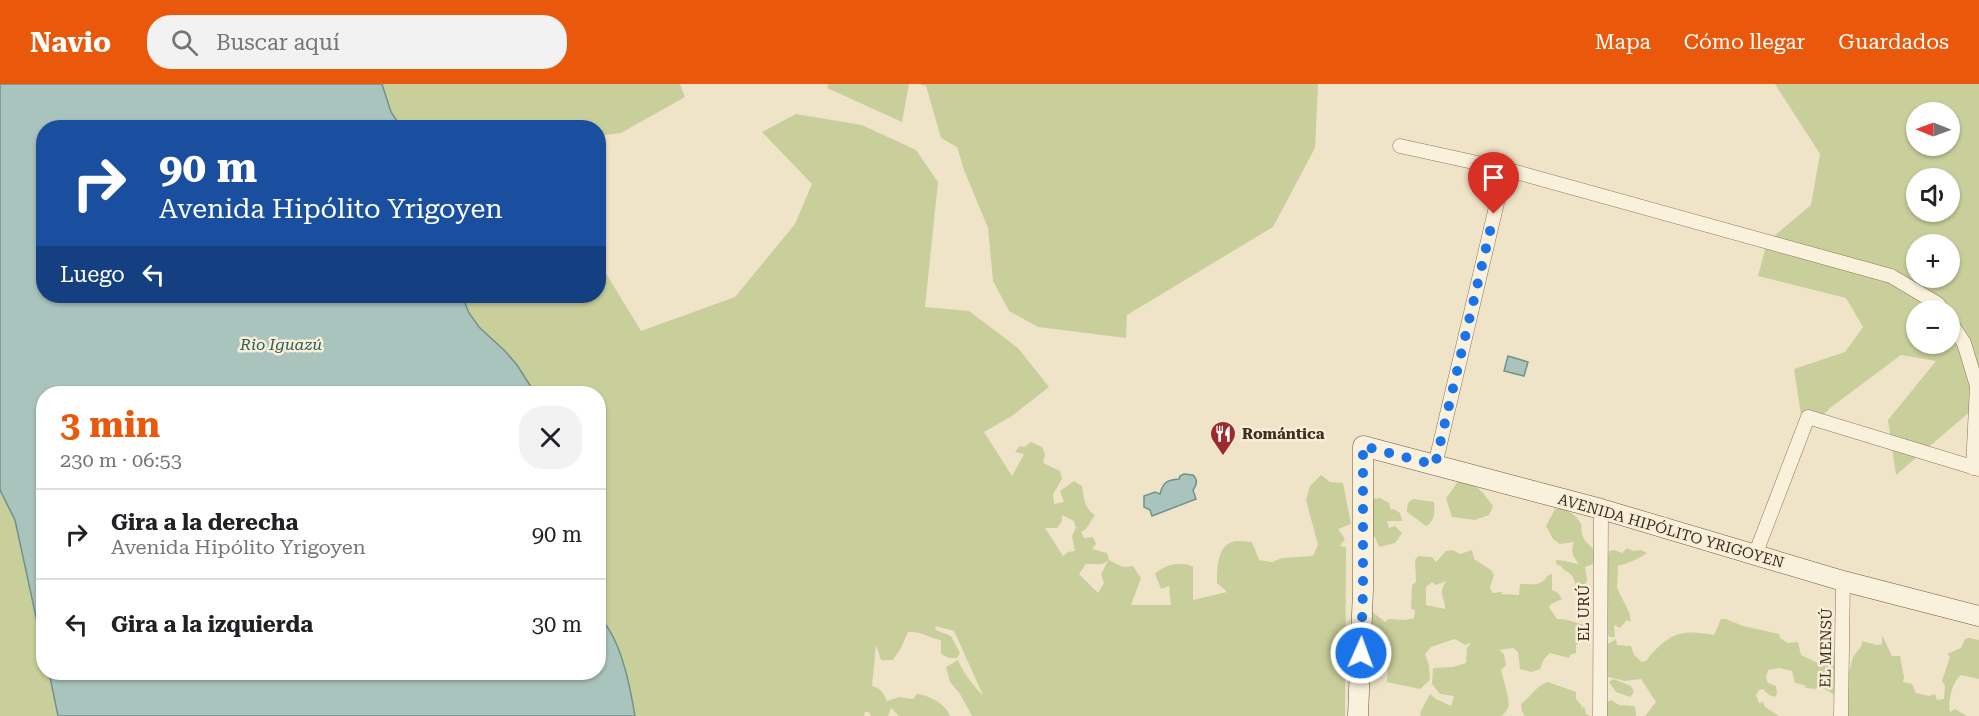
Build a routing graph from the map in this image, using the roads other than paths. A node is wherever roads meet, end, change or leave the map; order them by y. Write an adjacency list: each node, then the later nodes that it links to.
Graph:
1 (1400, 146): 2 (street)
2 (1505, 169): 3 (street); 5 (street)
3 (1931, 300)
4 (1960, 337): 6 (street)
5 (1435, 465): 7 (main road, AVENIDA HIPÓLITO YRIGOYEN); 11 (main road, AVENIDA HIPÓLITO YRIGOYEN)
6 (1976, 469): 8 (street)
7 (1601, 509): 8 (main road, AVENIDA HIPÓLITO YRIGOYEN); 12 (street, EL URÚ)
8 (1755, 555): 9 (main road, AVENIDA HIPÓLITO YRIGOYEN)
9 (1843, 581): 10 (main road, AVENIDA HIPÓLITO YRIGOYEN); 13 (street, EL MENSÚ)
10 (1979, 616)
11 (1358, 716)
12 (1600, 716)
13 (1841, 716)

